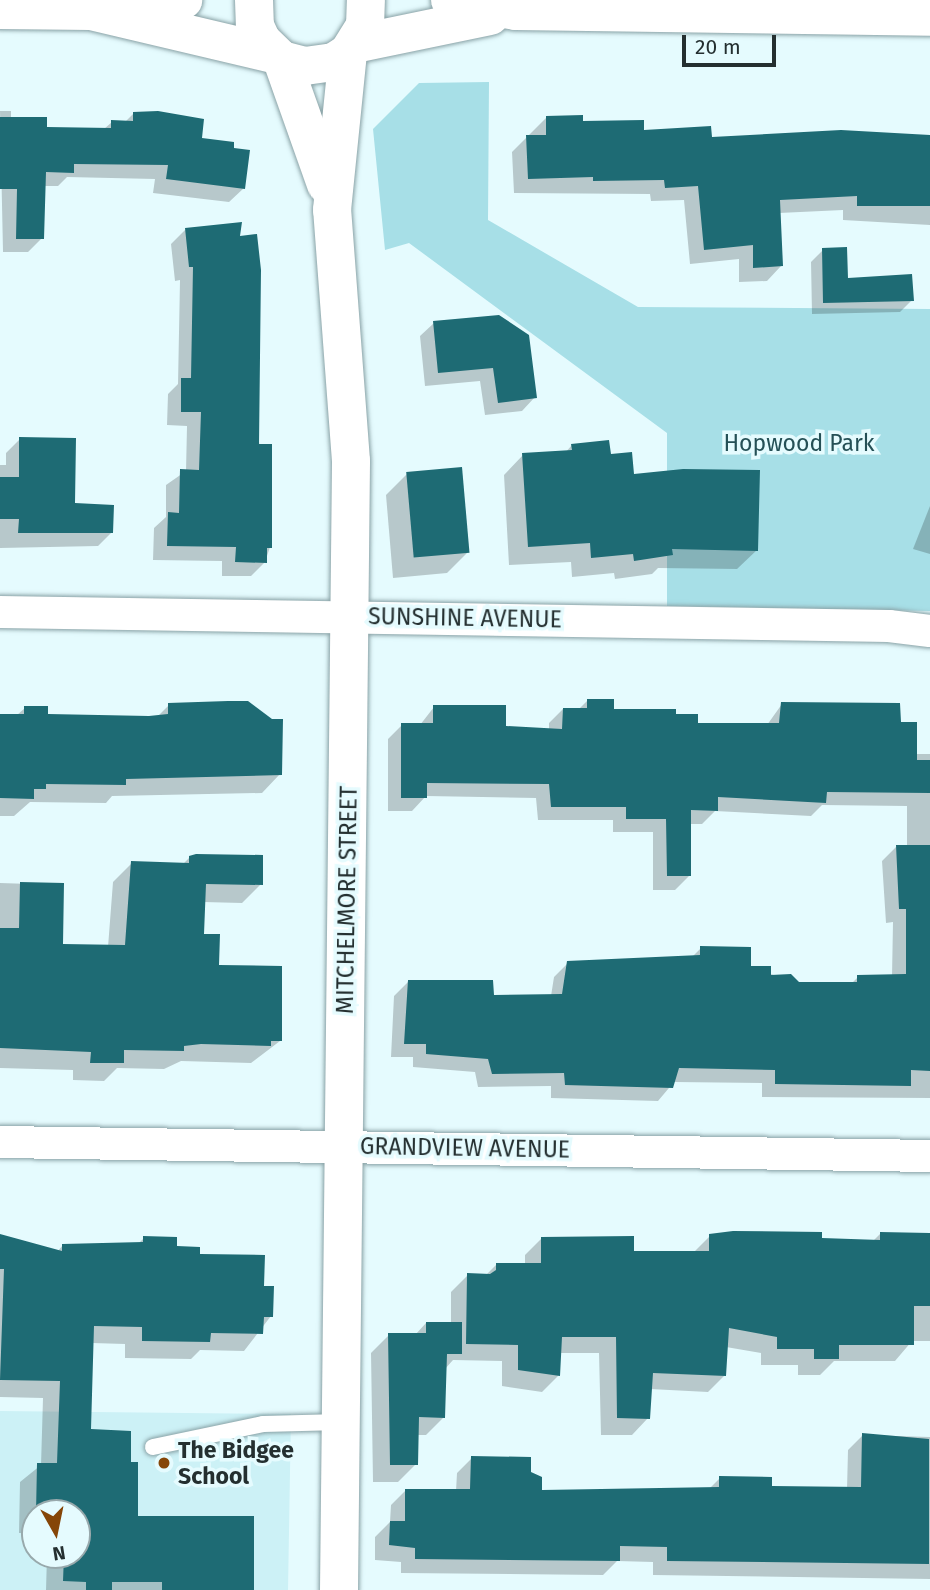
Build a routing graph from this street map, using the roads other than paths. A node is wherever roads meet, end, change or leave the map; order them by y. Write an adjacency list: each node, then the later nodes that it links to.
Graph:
1 (183, 0): 6 (street)
2 (254, 0): 10 (street, MITCHELMORE STREET)
3 (366, 0): 9 (street, MITCHELMORE STREET)
4 (450, 0): 7 (street)
5 (0, 10): 6 (street)
6 (91, 11): 10 (street)
7 (516, 12): 8 (street); 9 (street)
8 (930, 17)
9 (352, 48): 10 (street); 11 (street, MITCHELMORE STREET)
10 (278, 57): 11 (street, MITCHELMORE STREET)
11 (332, 210): 13 (street, MITCHELMORE STREET)
12 (0, 612): 13 (street, SUNSHINE AVENUE)
13 (350, 616): 14 (street, SUNSHINE AVENUE); 16 (street, MITCHELMORE STREET)
14 (930, 631)
15 (0, 1142): 16 (street, GRANDVIEW AVENUE)
16 (344, 1146): 17 (street, GRANDVIEW AVENUE); 18 (street, MITCHELMORE STREET)
17 (930, 1156)
18 (341, 1422): 19 (lane); 20 (street, MITCHELMORE STREET)
19 (153, 1447)
20 (339, 1590)

